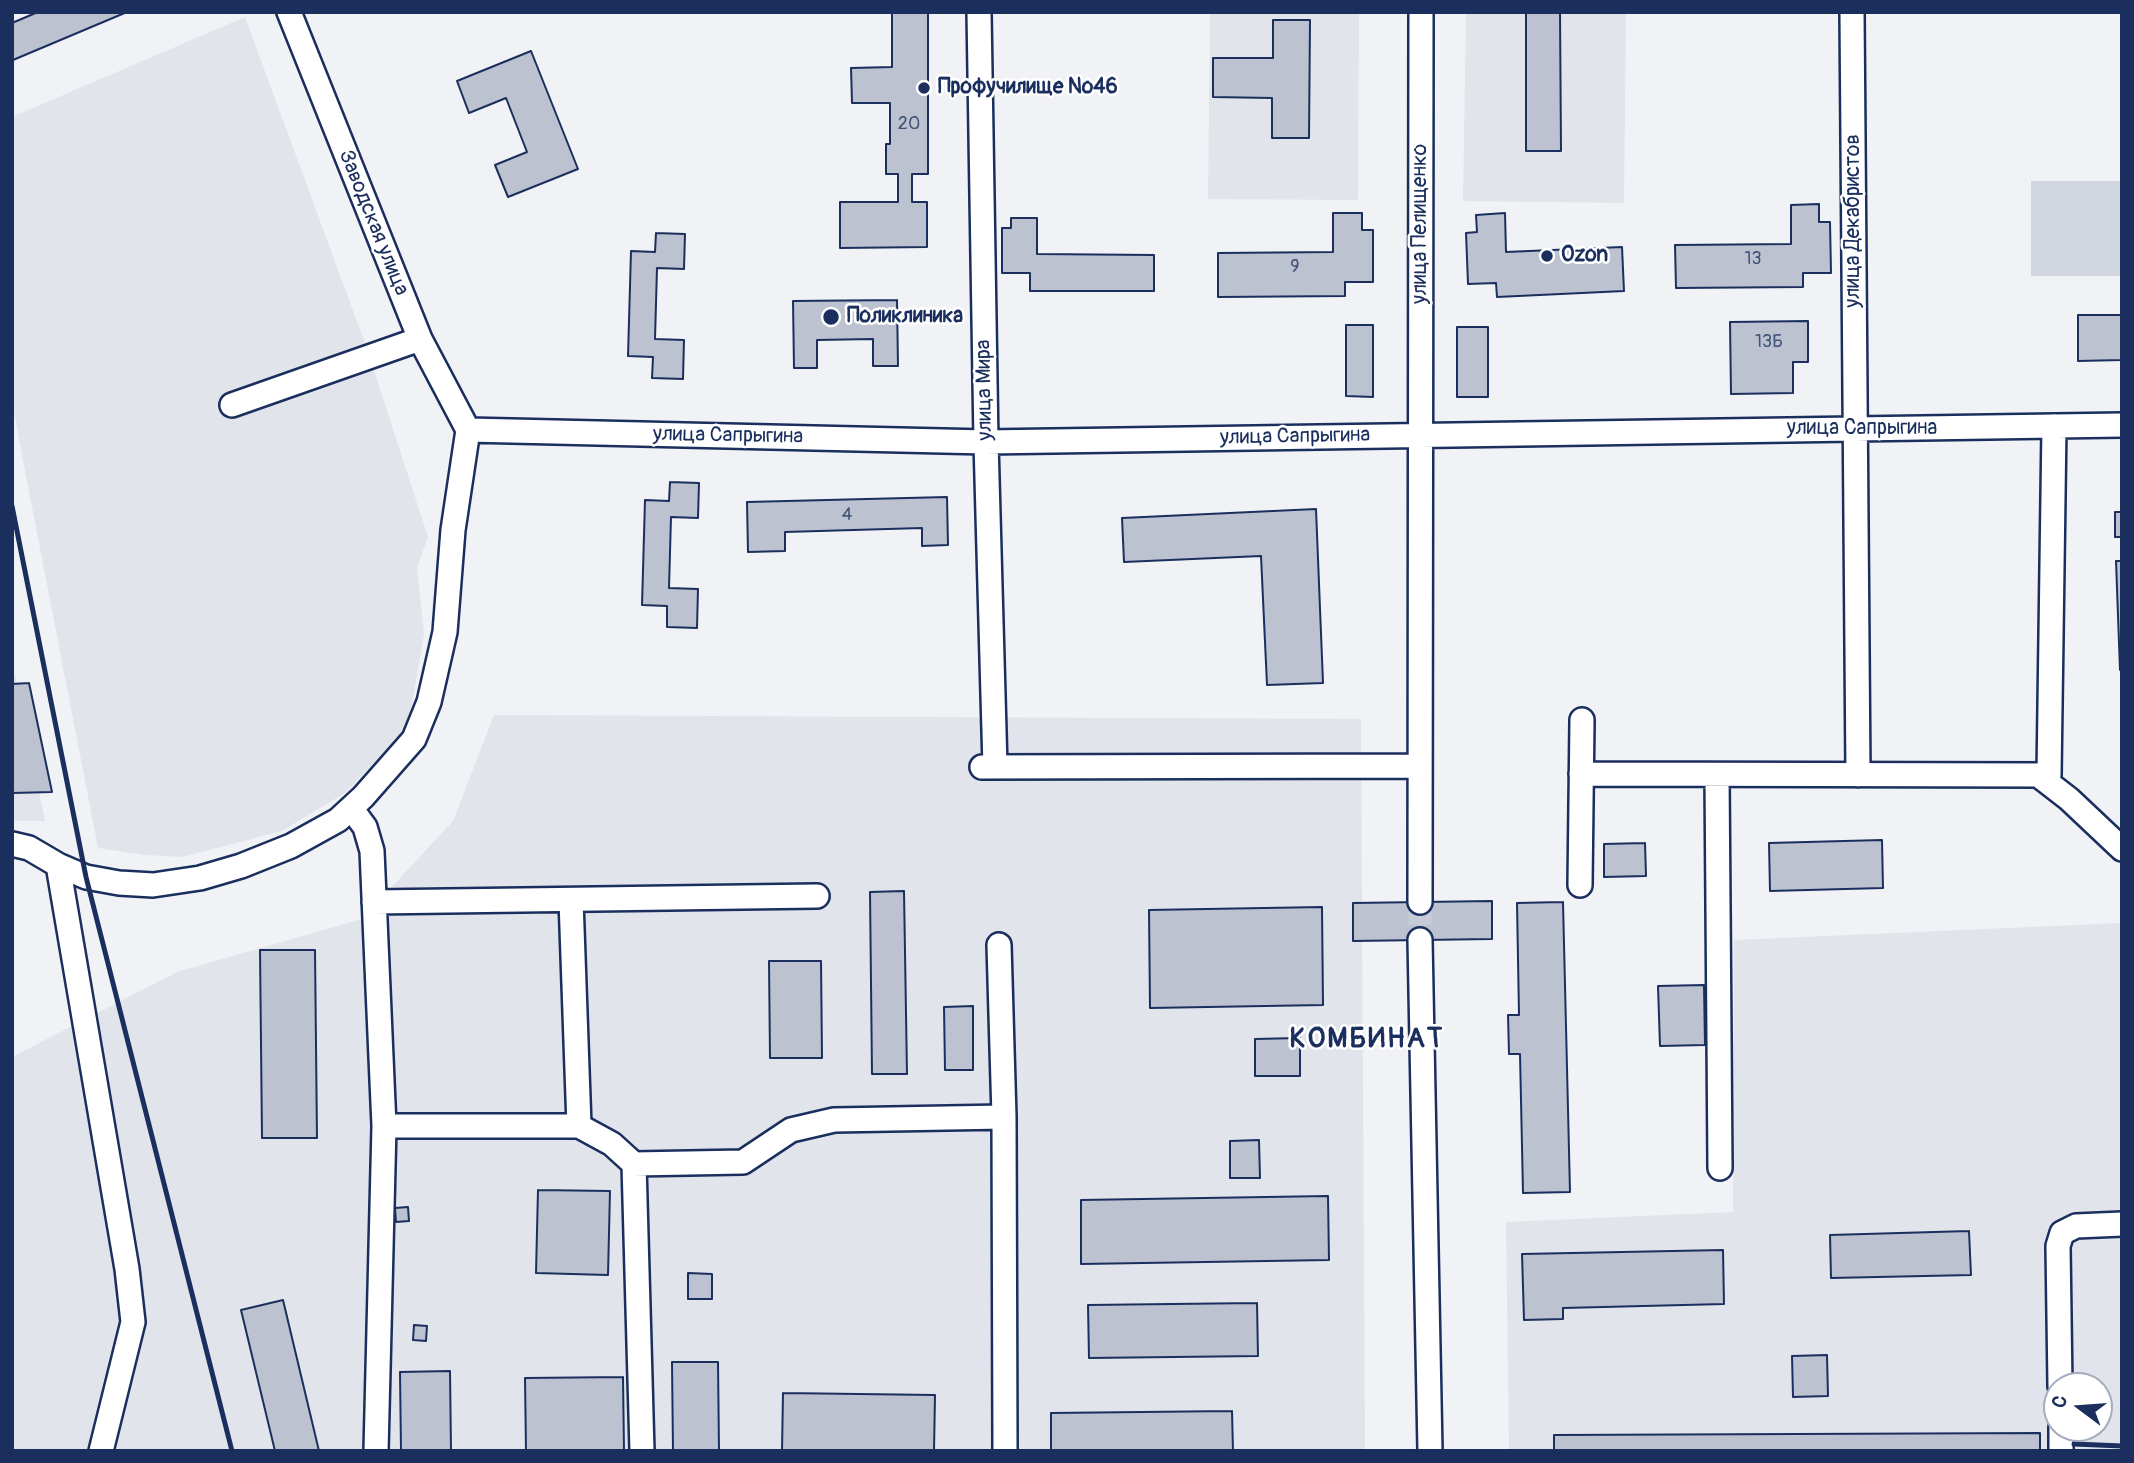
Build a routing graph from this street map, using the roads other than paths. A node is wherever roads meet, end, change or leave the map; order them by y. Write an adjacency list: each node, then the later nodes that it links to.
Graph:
1 (289, 12): 5 (street, Заводская улица)
2 (979, 12): 12 (street, улица Мира)
3 (1421, 12): 11 (street, улица Пелищенко)
4 (1852, 12): 10 (street, улица Декабристов)
5 (420, 339): 6 (street); 9 (street, Заводская улица)
6 (232, 405)
7 (2122, 425): 8 (street, улица Сапрыгина)
8 (2054, 426): 10 (street, улица Сапрыгина); 18 (street)
9 (468, 430): 12 (street, улица Сапрыгина); 19 (street)
10 (1855, 430): 11 (street, улица Сапрыгина); 17 (street, улица Декабристов)
11 (1421, 435): 12 (street, улица Сапрыгина); 14 (street, улица Пелищенко)
12 (986, 442): 14 (street, улица Мира)
13 (1582, 720): 15 (street)
14 (1420, 765): 27 (street, улица Пелищенко)
15 (1581, 774): 16 (street); 23 (street)
16 (1717, 775): 17 (street); 34 (street)
17 (1858, 775): 18 (street)
18 (2043, 775): 21 (street)
19 (351, 808): 22 (street); 26 (street)
20 (12, 844): 22 (street)
21 (2122, 849)
22 (58, 865): 37 (street)
23 (1580, 885)
24 (817, 896): 25 (street)
25 (571, 900): 26 (street); 32 (street)
26 (374, 902): 31 (street)
27 (1420, 902)
28 (1420, 940): 41 (street)
29 (999, 944): 30 (street)
30 (1004, 1117): 33 (street); 40 (street)
31 (384, 1126): 32 (street); 38 (street)
32 (579, 1126): 33 (street)
33 (634, 1164): 39 (street)
34 (1720, 1168)
35 (2122, 1224): 36 (street)
36 (2060, 1372)
37 (101, 1451)
38 (376, 1451)
39 (642, 1451)
40 (1005, 1451)
41 (1430, 1451)

